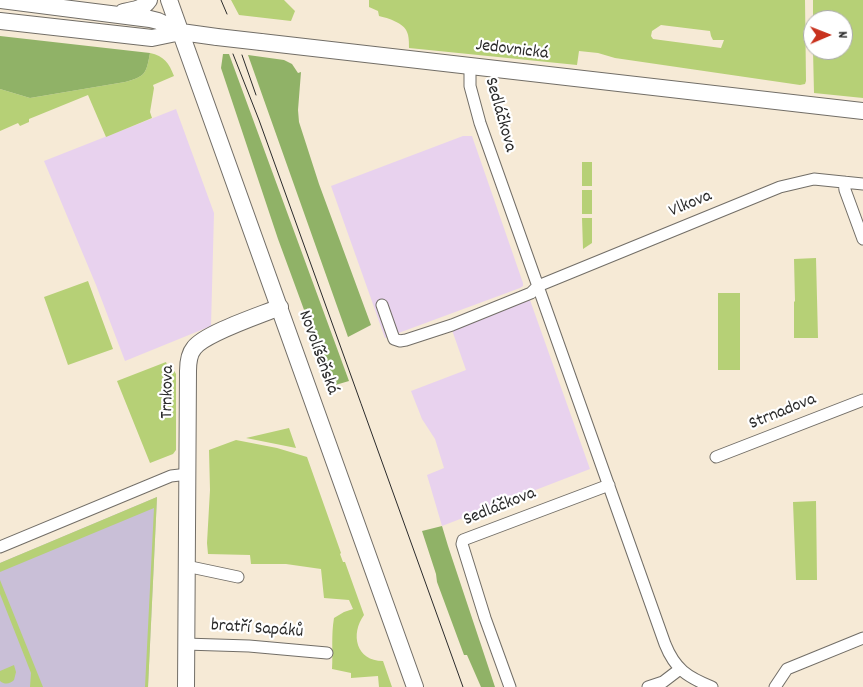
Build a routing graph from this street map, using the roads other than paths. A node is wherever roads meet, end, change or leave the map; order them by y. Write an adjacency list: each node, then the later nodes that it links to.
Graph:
1 (0, 0): 4 (street, Jedovnická)
2 (150, 0): 4 (street)
3 (169, 0): 6 (street, Novolíšeňská)
4 (109, 14): 6 (street, Jedovnická)
5 (0, 21): 6 (street, Jedovnická)
6 (181, 32): 7 (street, Jedovnická, bridge); 16 (street, Novolíšeňská)
7 (470, 66): 9 (street, Jedovnická); 14 (street, Sedláčkova)
8 (863, 107): 9 (street)
9 (838, 108): 10 (street, Jedovnická)
10 (863, 113)
11 (844, 182): 12 (street, Vlkova); 13 (street); 14 (street, Vlkova)
12 (863, 184)
13 (863, 239)
14 (538, 286): 15 (street); 20 (street, Sedláčkova)
15 (382, 305)
16 (280, 308): 19 (street, Trnkova); 29 (street, Novolíšeňská)
17 (863, 400): 18 (street, Strnadova)
18 (716, 457)
19 (188, 474): 21 (street); 22 (street, Trnkova)
20 (609, 485): 27 (street, Sedláčkova); 30 (street, Sedláčkova)
21 (0, 546)
22 (186, 566): 23 (street); 25 (street, Trnkova)
23 (238, 577)
24 (863, 638): 33 (street)
25 (185, 644): 26 (street, bratří Sapáků); 28 (street, Trnkova)
26 (327, 653)
27 (680, 669): 31 (street); 32 (street, Sedláčkova)
28 (186, 687)
29 (415, 687)
30 (510, 687)
31 (648, 687)
32 (712, 687)
33 (775, 687)

